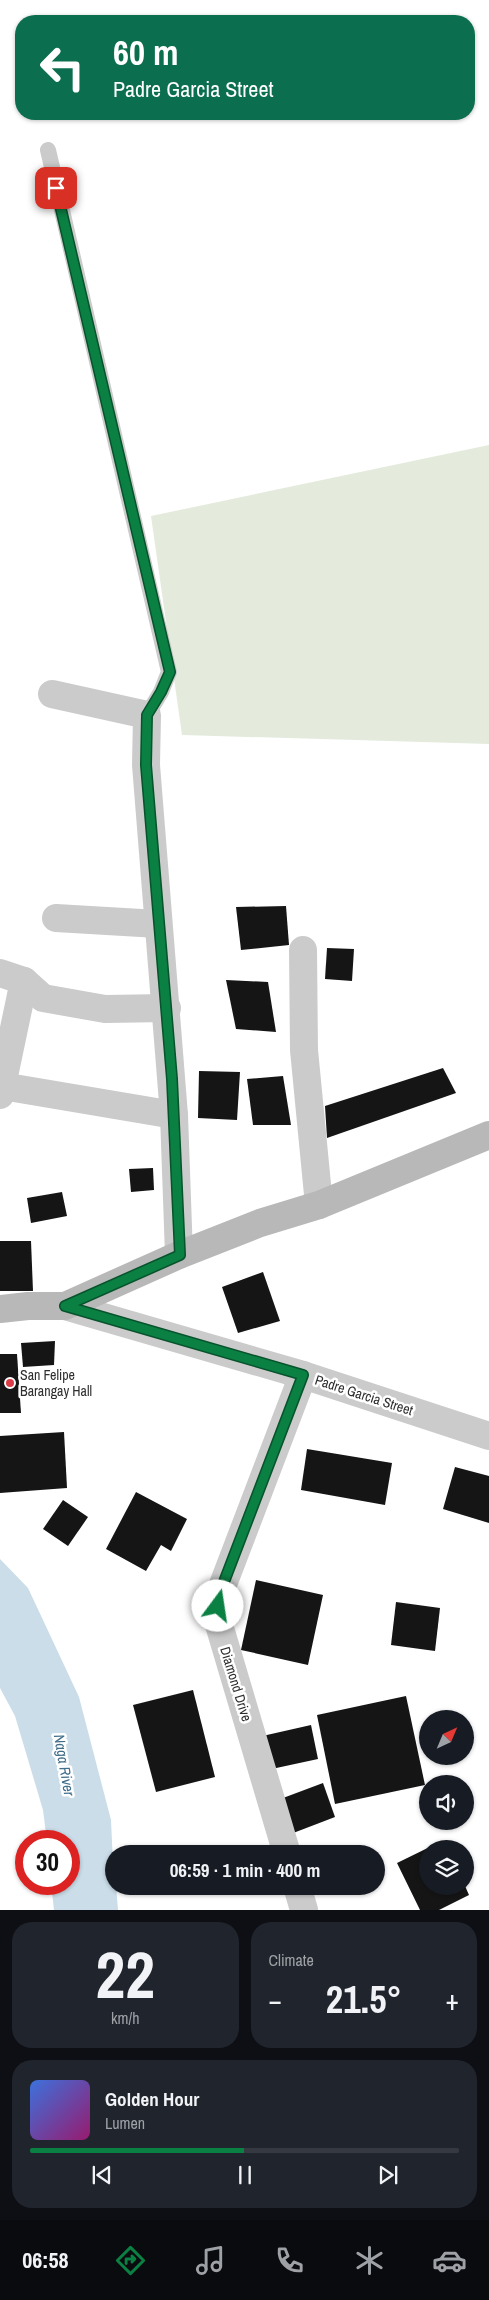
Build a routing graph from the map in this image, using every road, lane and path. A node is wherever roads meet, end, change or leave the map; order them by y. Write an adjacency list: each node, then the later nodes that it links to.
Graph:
1 (48, 150): 3 (lane)
2 (52, 694): 3 (street)
3 (147, 715): 5 (street)
4 (56, 918): 5 (street)
5 (158, 924): 8 (street)
6 (303, 950): 12 (street)
7 (12, 977): 8 (street); 9 (street)
8 (167, 1008): 10 (street)
9 (1, 1090): 10 (street)
10 (174, 1115): 13 (street)
11 (489, 1135): 12 (main road)
12 (319, 1205): 13 (main road)
13 (180, 1255): 14 (main road)
14 (65, 1306): 15 (main road); 16 (street, Padre Garcia Street)
15 (0, 1310)
16 (303, 1375): 17 (street, Padre Garcia Street); 18 (street, Diamond Drive)
17 (489, 1436)
18 (284, 1845)
19 (300, 1895): 20 (street)
20 (304, 1910)

